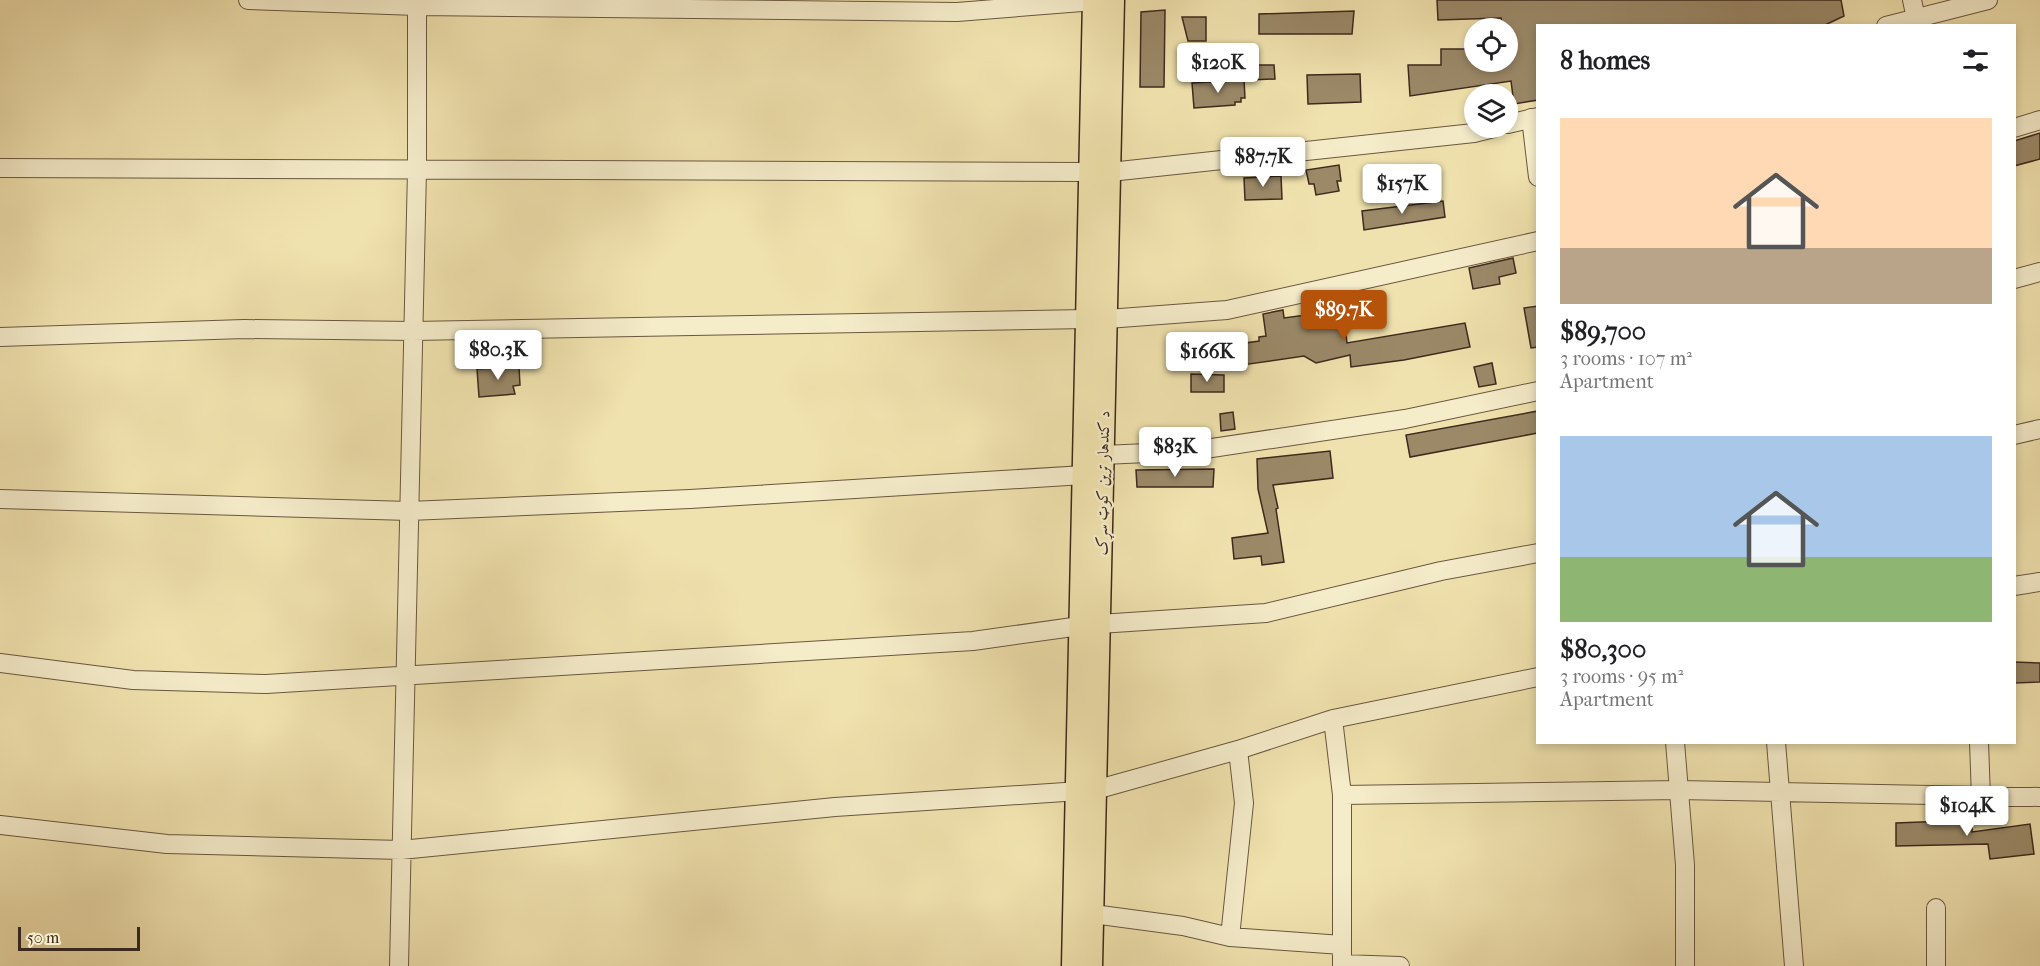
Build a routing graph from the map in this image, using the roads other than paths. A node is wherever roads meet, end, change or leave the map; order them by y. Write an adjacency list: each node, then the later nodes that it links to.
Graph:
1 (248, 0): 5 (street)
2 (1103, 0): 5 (street); 16 (main road, د کندهار ترين کوټ سړک)
3 (1912, 0): 6 (street)
4 (1988, 0): 6 (street)
5 (417, 3): 15 (street)
6 (1927, 19): 7 (street)
7 (1898, 24)
8 (1534, 118): 10 (street); 13 (street)
9 (2040, 120): 11 (street)
10 (1518, 122)
11 (2016, 127)
12 (1464, 134): 16 (street)
13 (1536, 148)
14 (0, 168): 15 (street)
15 (417, 170): 16 (street); 21 (street)
16 (1100, 172): 20 (main road, د کندهار ترين کوټ سړک)
17 (1536, 241): 20 (street)
18 (2040, 272): 19 (street)
19 (2016, 278)
20 (1097, 319): 21 (street); 24 (main road, د کندهار ترين کوټ سړک)
21 (413, 332): 22 (street); 30 (street)
22 (0, 337)
23 (1536, 391): 27 (street)
24 (1095, 410): 27 (main road, د کندهار ترين کوټ سړک); 28 (main road, د کندهار ترين کوټ سړک)
25 (2040, 429): 26 (street)
26 (2016, 435)
27 (1103, 455): 34 (main road, د کندهار ترين کوټ سړک)
28 (1084, 475): 30 (street); 34 (main road, د کندهار ترين کوټ سړک)
29 (0, 499): 30 (street)
30 (409, 511): 36 (street)
31 (1536, 553): 34 (street)
32 (2040, 582): 33 (street)
33 (2016, 586)
34 (1090, 625): 36 (street); 44 (main road, د کندهار ترين کوټ سړک)
35 (0, 663): 36 (street)
36 (406, 676): 50 (street)
37 (1536, 677): 38 (street)
38 (1333, 719): 42 (street); 46 (street)
39 (1675, 744): 43 (street)
40 (1776, 744): 45 (street)
41 (1979, 744): 48 (street)
42 (1238, 750): 44 (street); 53 (street)
43 (1679, 790): 45 (street); 46 (street); 60 (street)
44 (1086, 791): 50 (street); 52 (main road, د کندهار ترين کوټ سړک); 57 (main road, د کندهار ترين کوټ سړک)
45 (1781, 793): 48 (street); 61 (street)
46 (1342, 795): 54 (street)
47 (2040, 797): 48 (street)
48 (1981, 798)
49 (0, 825): 50 (street)
50 (401, 850): 56 (street)
51 (1936, 908): 62 (street)
52 (1093, 914): 53 (street); 58 (main road, د کندهار ترين کوټ سړک)
53 (1230, 937): 54 (street)
54 (1342, 945): 55 (street)
55 (1342, 965): 59 (street)
56 (399, 966)
57 (1073, 966)
58 (1091, 966)
59 (1400, 966)
60 (1685, 966)
61 (1794, 966)
62 (1935, 966)

